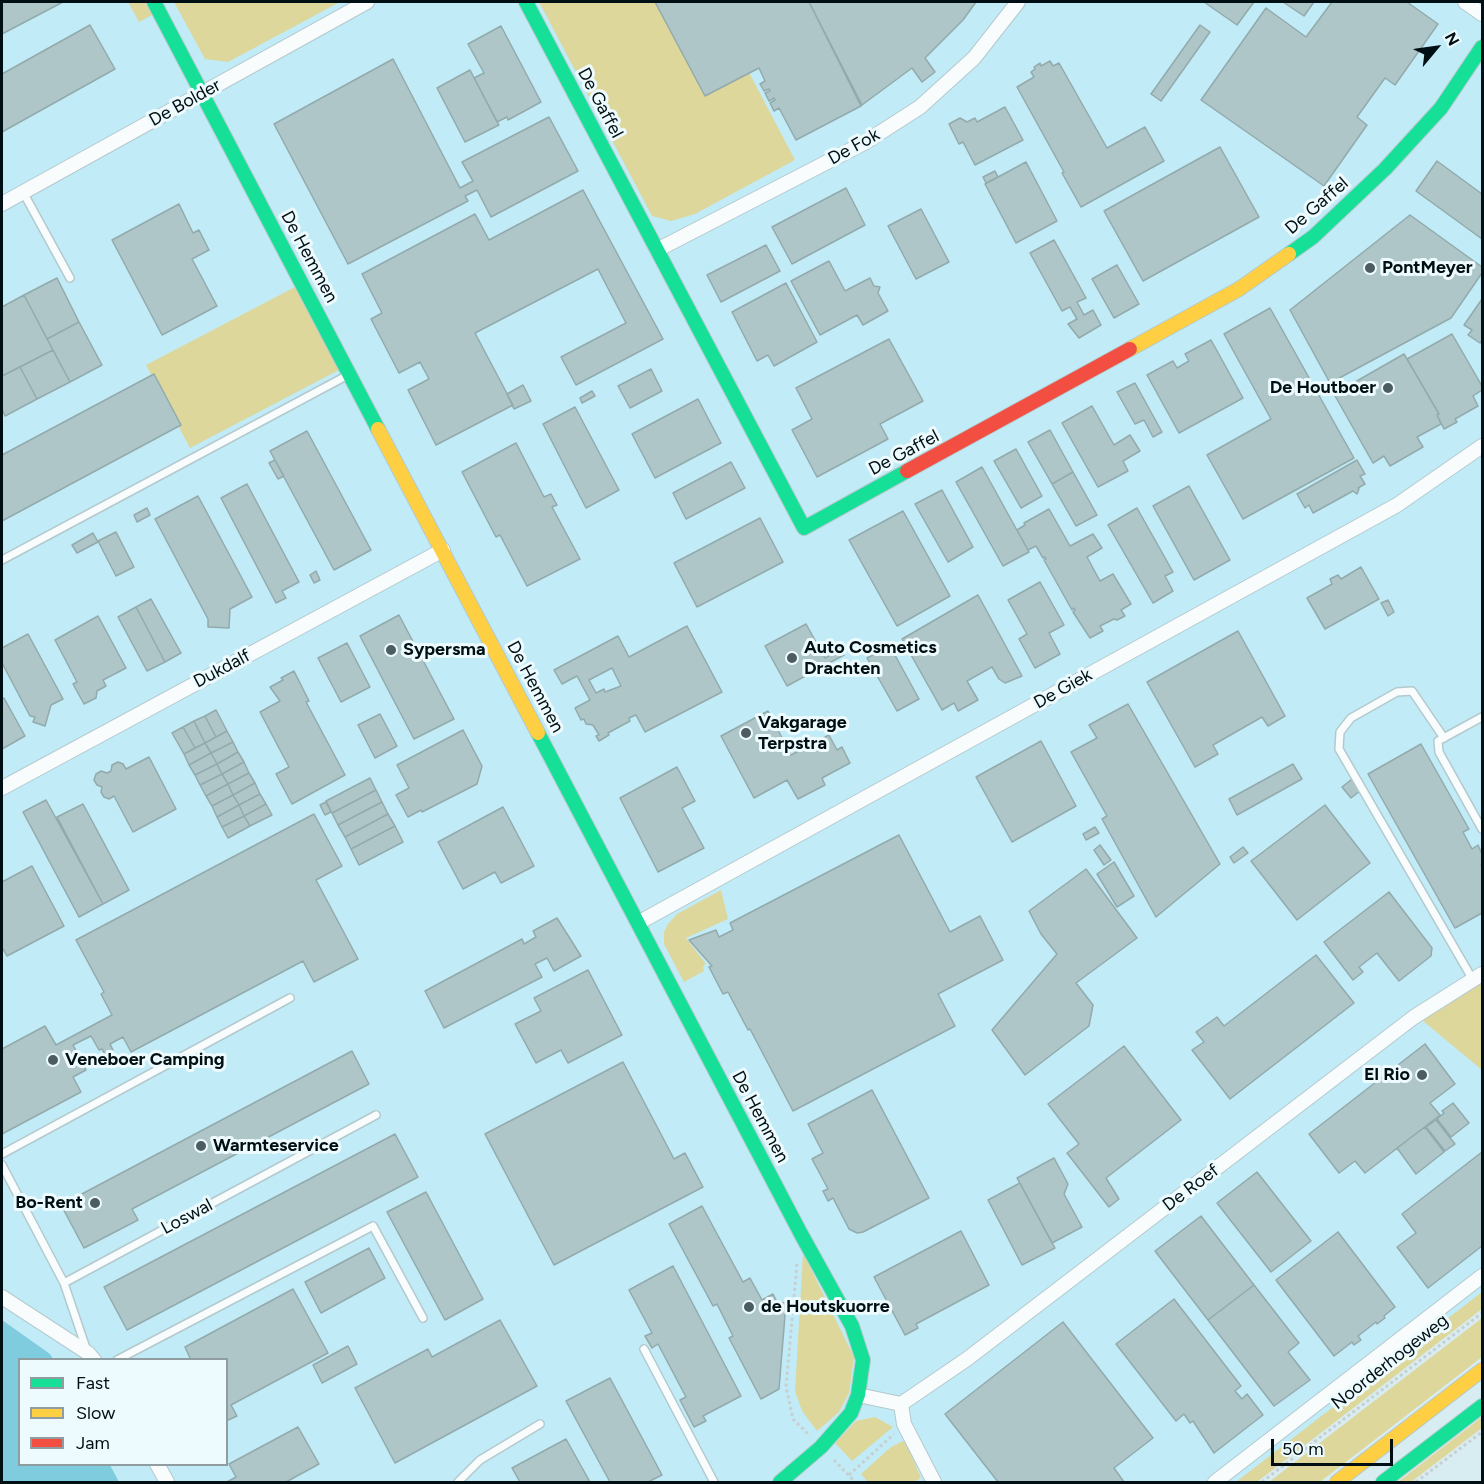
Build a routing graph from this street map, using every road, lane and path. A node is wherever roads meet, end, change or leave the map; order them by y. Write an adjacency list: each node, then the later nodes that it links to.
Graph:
1 (154, 2): 8 (street, De Hemmen)
2 (367, 2): 8 (street, De Bolder)
3 (526, 2): 11 (street, De Gaffel)
4 (1018, 2): 11 (street, De Fok)
5 (1465, 2): 6 (street)
6 (1482, 14)
7 (1482, 47): 11 (street, De Gaffel)
8 (202, 93): 9 (street, De Bolder); 13 (street, De Hemmen)
9 (23, 192): 10 (street, De Bolder); 12 (lane)
10 (2, 204)
11 (657, 250)
12 (70, 278)
13 (350, 374): 15 (street, De Hemmen); 16 (lane)
14 (1482, 446): 21 (street, De Giek)
15 (443, 550): 19 (street, Dukdalf); 21 (street, De Hemmen)
16 (2, 560)
17 (1482, 717): 18 (lane)
18 (1444, 738): 20 (lane); 22 (lane)
19 (2, 788)
20 (1482, 830)
21 (638, 923): 37 (street, De Hemmen)
22 (1478, 977): 38 (street, De Roef)
23 (290, 998): 25 (lane)
24 (376, 1115): 29 (lane, Loswal)
25 (2, 1154)
26 (2, 1165): 29 (lane)
27 (797, 1262): 43 (path)
28 (1482, 1276): 52 (street)
29 (64, 1283): 34 (lane)
30 (2, 1297): 34 (street)
31 (1482, 1313): 53 (path, Noorderhogeweg)
32 (423, 1318): 35 (lane)
33 (644, 1349): 48 (lane)
34 (91, 1356)
35 (119, 1358)
36 (1482, 1370): 54 (street)
37 (858, 1395): 38 (street); 43 (street, De Hemmen)
38 (901, 1404): 41 (street)
39 (1482, 1406): 55 (street)
40 (540, 1424): 47 (lane)
41 (904, 1424): 45 (path); 51 (street)
42 (1482, 1432): 56 (path)
43 (821, 1447): 45 (path); 49 (street, De Hemmen)
44 (158, 1466): 46 (street)
45 (849, 1475): 50 (path)
46 (167, 1482)
47 (458, 1482)
48 (714, 1482)
49 (780, 1482)
50 (855, 1482)
51 (934, 1482)
52 (1215, 1482)
53 (1262, 1482)
54 (1336, 1482)
55 (1383, 1482)
56 (1416, 1482)

